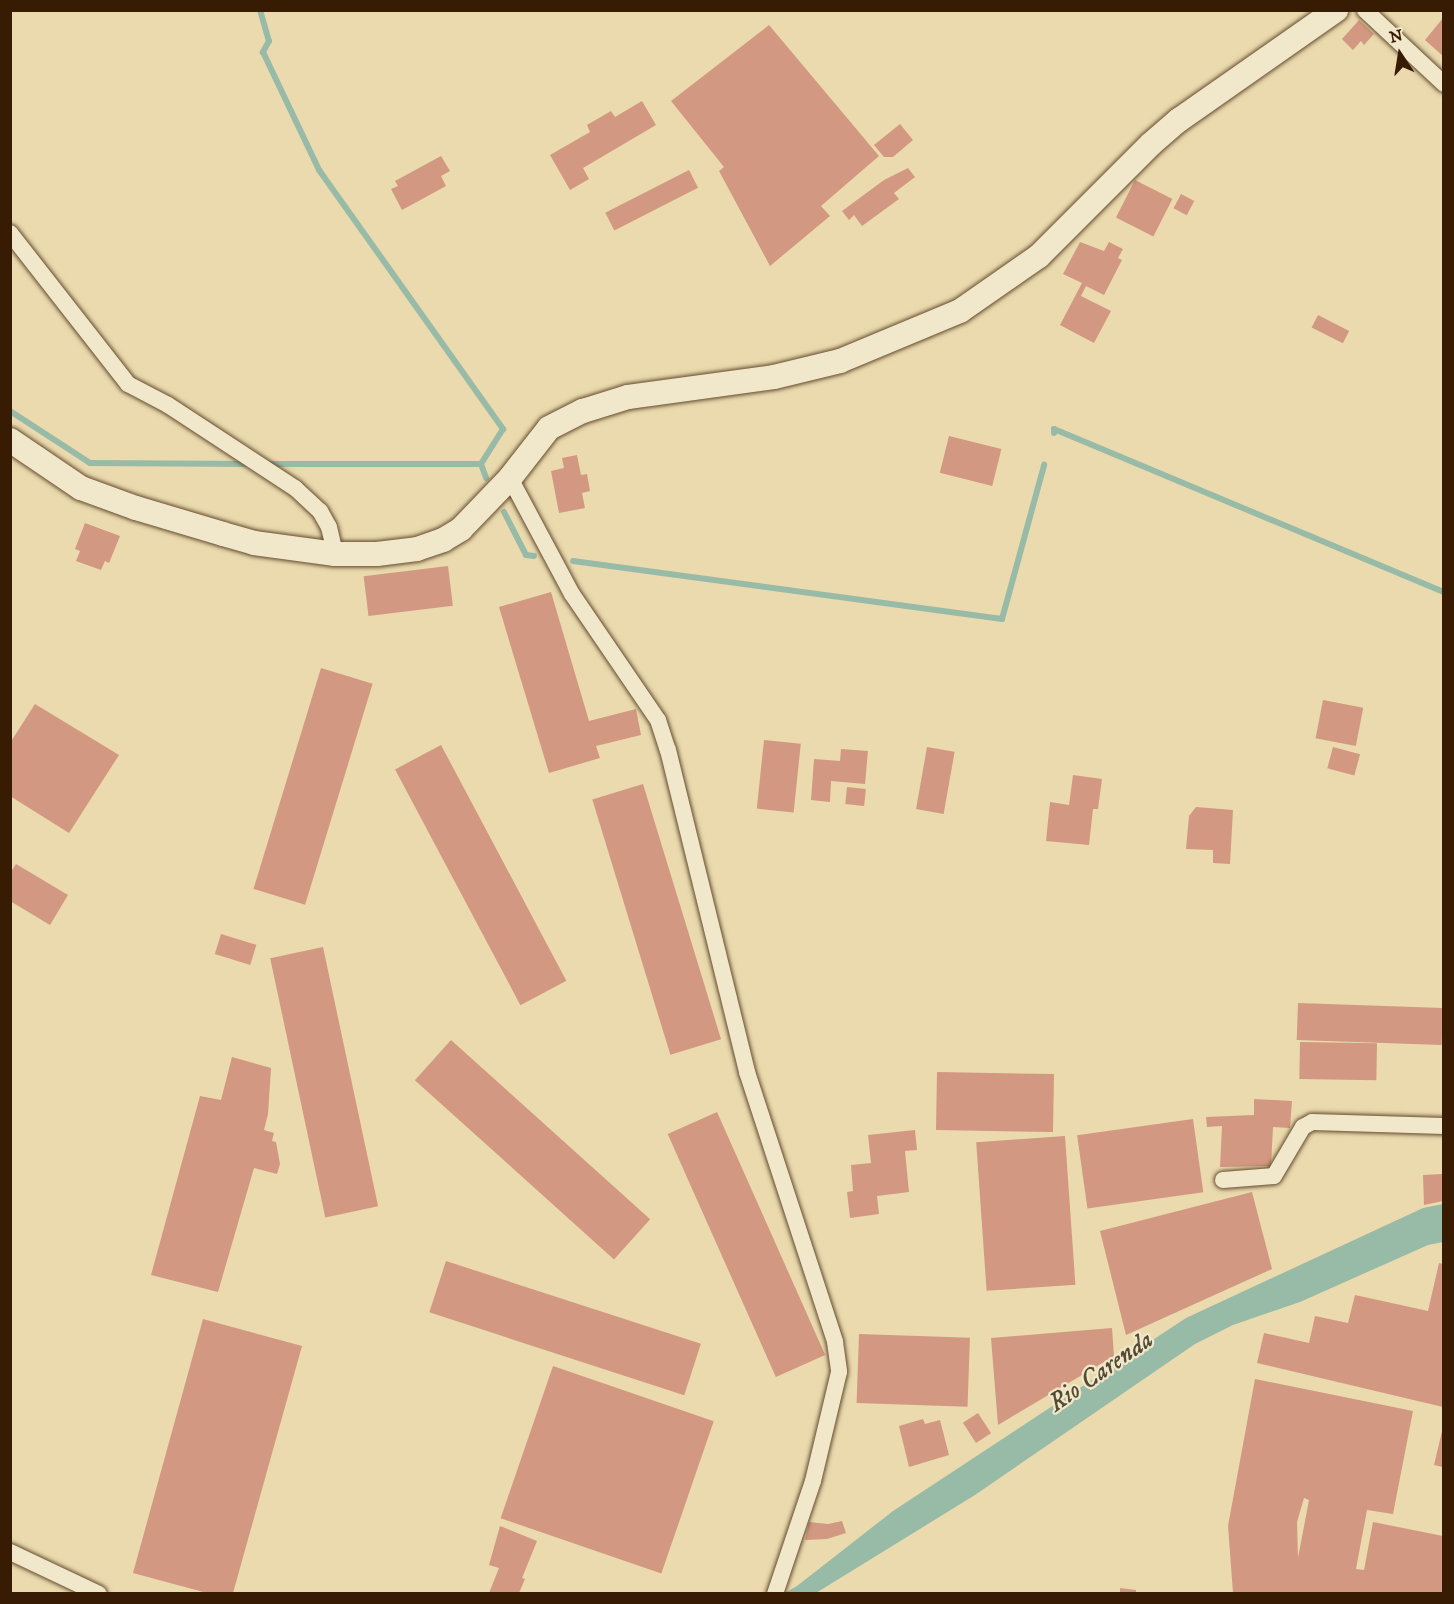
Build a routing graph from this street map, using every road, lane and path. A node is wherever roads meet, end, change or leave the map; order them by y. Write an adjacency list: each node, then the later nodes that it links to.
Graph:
1 (1336, 10): 6 (main road)
2 (1365, 10): 3 (street)
3 (1443, 84)
4 (10, 233): 7 (street)
5 (10, 440): 7 (main road)
6 (510, 478): 7 (main road); 12 (street)
7 (334, 554)
8 (1443, 1126): 9 (street)
9 (1223, 1180)
10 (10, 1552): 11 (street)
11 (99, 1593)
12 (775, 1593)

